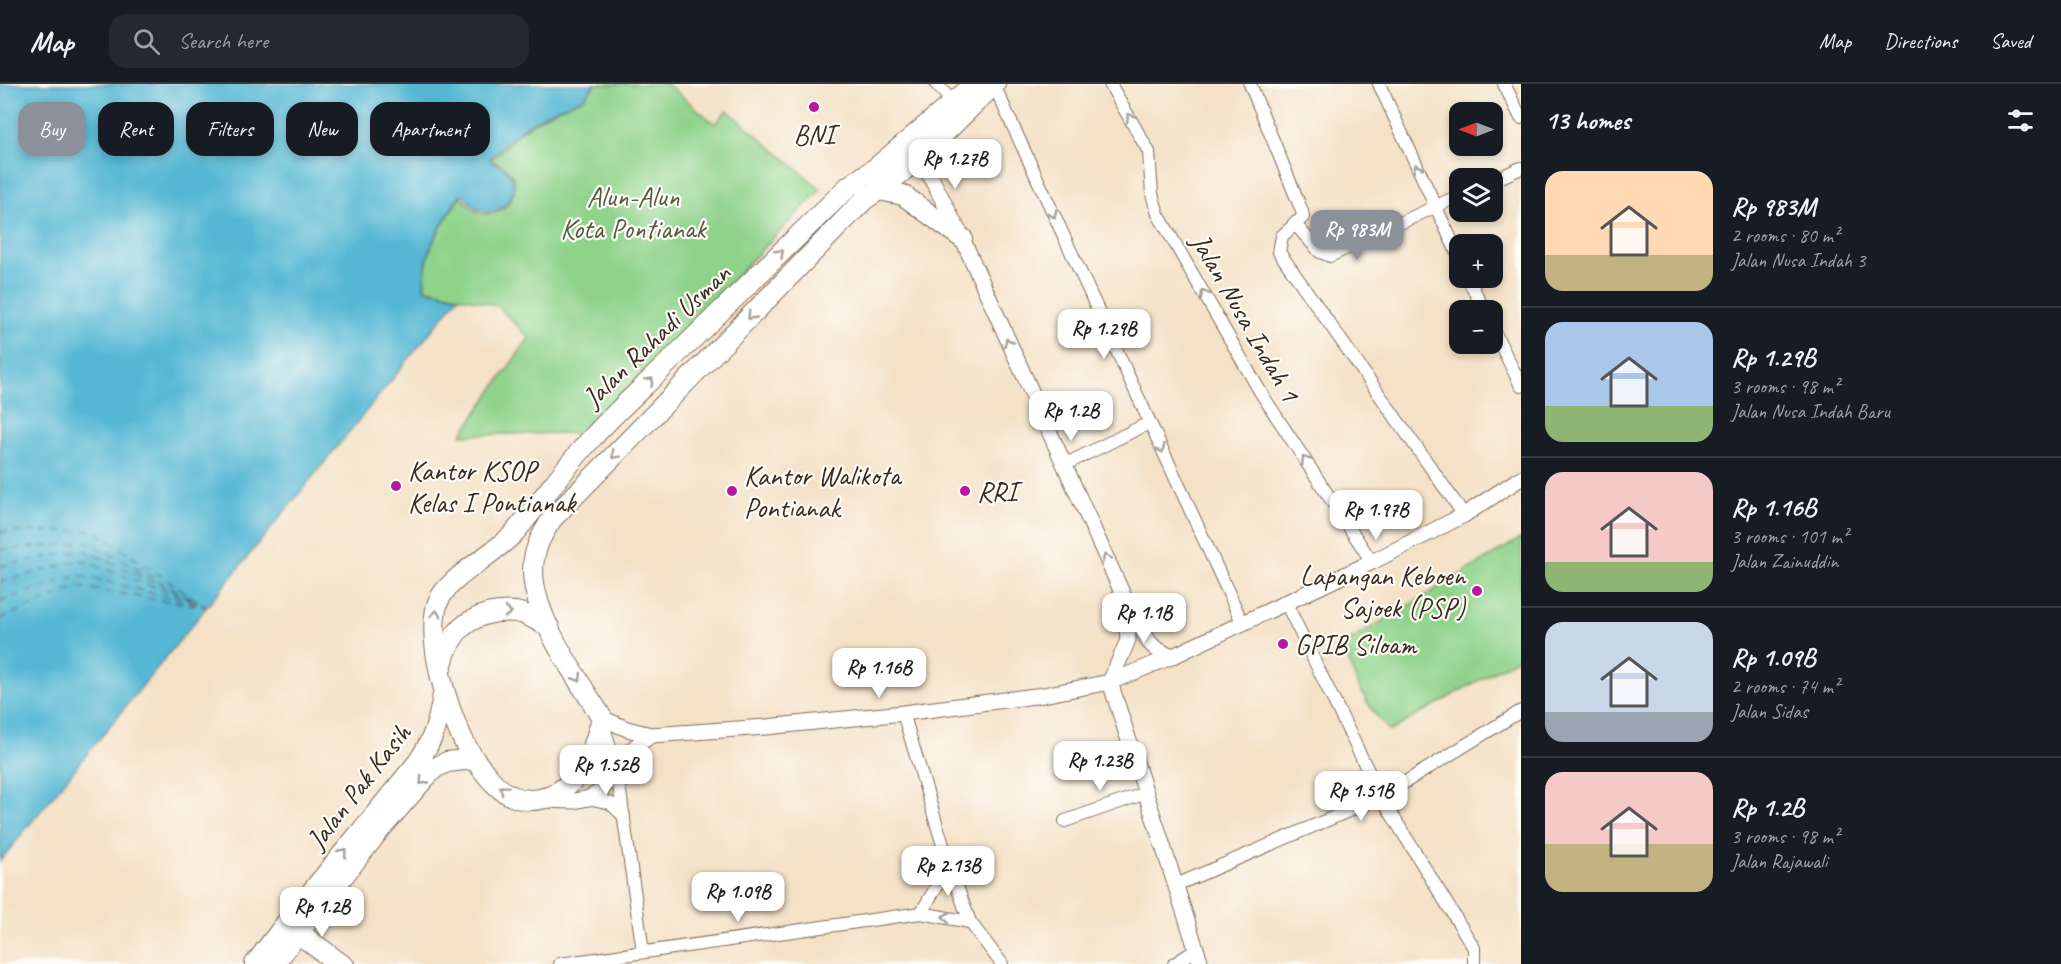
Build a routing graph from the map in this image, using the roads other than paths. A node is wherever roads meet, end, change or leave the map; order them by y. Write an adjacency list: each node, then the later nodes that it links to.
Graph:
1 (936, 84): 8 (street)
2 (975, 84): 8 (highway)
3 (994, 84): 10 (highway); 21 (street, one-way to 21)
4 (1110, 84): 25 (street, Jalan Nusa Indah 1, one-way to 4)
5 (1250, 84): 16 (street)
6 (1379, 84): 15 (street, one-way to 6)
7 (1504, 84): 9 (street)
8 (954, 103): 10 (highway)
9 (1521, 118)
10 (915, 148): 13 (highway, Jalan Rahadi Usman); 18 (street); 31 (highway, Jalan Rahadi Usman, one-way to 10)
11 (1521, 168): 12 (street)
12 (1503, 176)
13 (880, 190): 18 (highway); 29 (highway, Jalan Rahadi Usman, one-way to 29)
14 (1449, 200): 15 (street)
15 (1434, 207): 16 (street); 17 (street)
16 (1294, 223): 24 (street)
17 (1449, 237)
18 (962, 238): 22 (street, one-way to 18)
19 (1503, 349): 20 (street)
20 (1521, 386)
21 (1149, 423): 22 (street); 28 (street, one-way to 28)
22 (1064, 465): 26 (street, one-way to 22)
23 (1521, 478): 24 (street)
24 (1464, 515): 25 (street)
25 (1372, 562): 27 (street)
26 (1124, 597): 30 (street); 32 (street)
27 (1286, 601): 28 (street); 40 (street)
28 (1242, 622): 30 (street)
29 (549, 627): 31 (highway, one-way to 29); 35 (highway, one-way to 35)
30 (1171, 657): 32 (street)
31 (442, 681): 37 (highway); 52 (highway, Jalan Pak Kasih, one-way to 31)
32 (1110, 681): 34 (street); 39 (street)
33 (1521, 711): 40 (street)
34 (903, 713): 36 (street); 45 (street)
35 (602, 718): 36 (street); 38 (street); 42 (highway)
36 (651, 735): 38 (street)
37 (474, 759): 42 (highway, one-way to 37); 49 (highway, Jalan Pak Kasih, one-way to 49)
38 (617, 771): 41 (street); 43 (street)
39 (1146, 793): 44 (street); 46 (street)
40 (1381, 796): 46 (street); 59 (street)
41 (589, 798): 42 (street); 43 (street)
42 (541, 800)
43 (624, 816): 50 (street)
44 (1065, 821)
45 (949, 865): 47 (street); 48 (street)
46 (1176, 885): 51 (street)
47 (921, 913): 48 (street, one-way to 47); 50 (street)
48 (970, 922): 57 (street)
49 (298, 932): 53 (highway, Jalan Pak Kasih); 54 (street); 55 (street)
50 (643, 952): 56 (street)
51 (1199, 957): 58 (street)
52 (255, 964)
53 (274, 964)
54 (332, 964)
55 (348, 964)
56 (560, 964)
57 (1002, 964)
58 (1174, 964)
59 (1474, 964)

